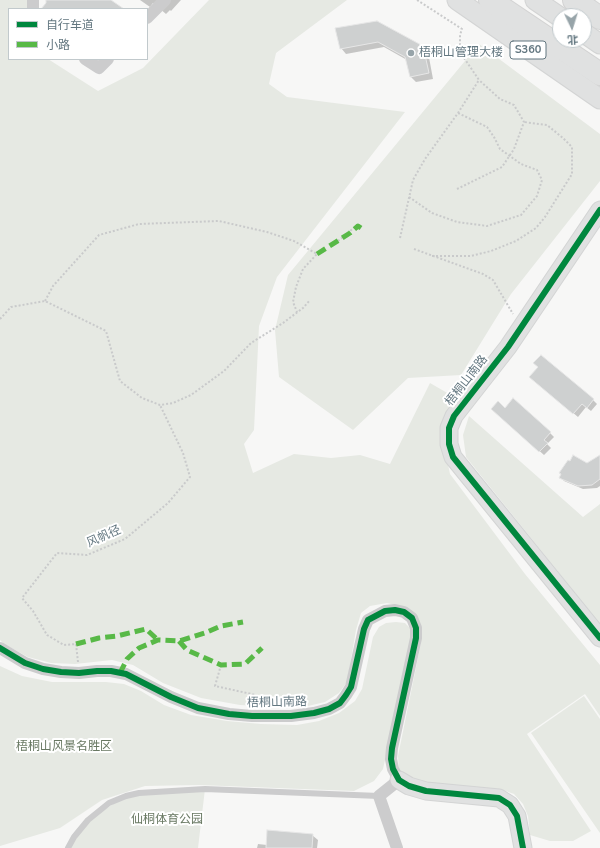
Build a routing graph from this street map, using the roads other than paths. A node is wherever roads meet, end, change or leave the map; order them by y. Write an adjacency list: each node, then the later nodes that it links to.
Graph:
1 (165, 0): 7 (street)
2 (457, 0): 12 (main road, S360)
3 (490, 0): 11 (highway)
4 (534, 0): 6 (main road)
5 (574, 0): 8 (highway)
6 (552, 12)
7 (148, 17)
8 (600, 18)
9 (87, 60): 10 (street)
10 (107, 60)
11 (600, 74)
12 (600, 99)
13 (600, 210): 14 (street, 梧桐山南路)
14 (600, 638)
15 (0, 648): 16 (street, 梧桐山南路)
16 (399, 780): 17 (street); 20 (street)
17 (379, 796): 18 (lane); 19 (street)
18 (68, 848)
19 (397, 848)
20 (523, 848)

